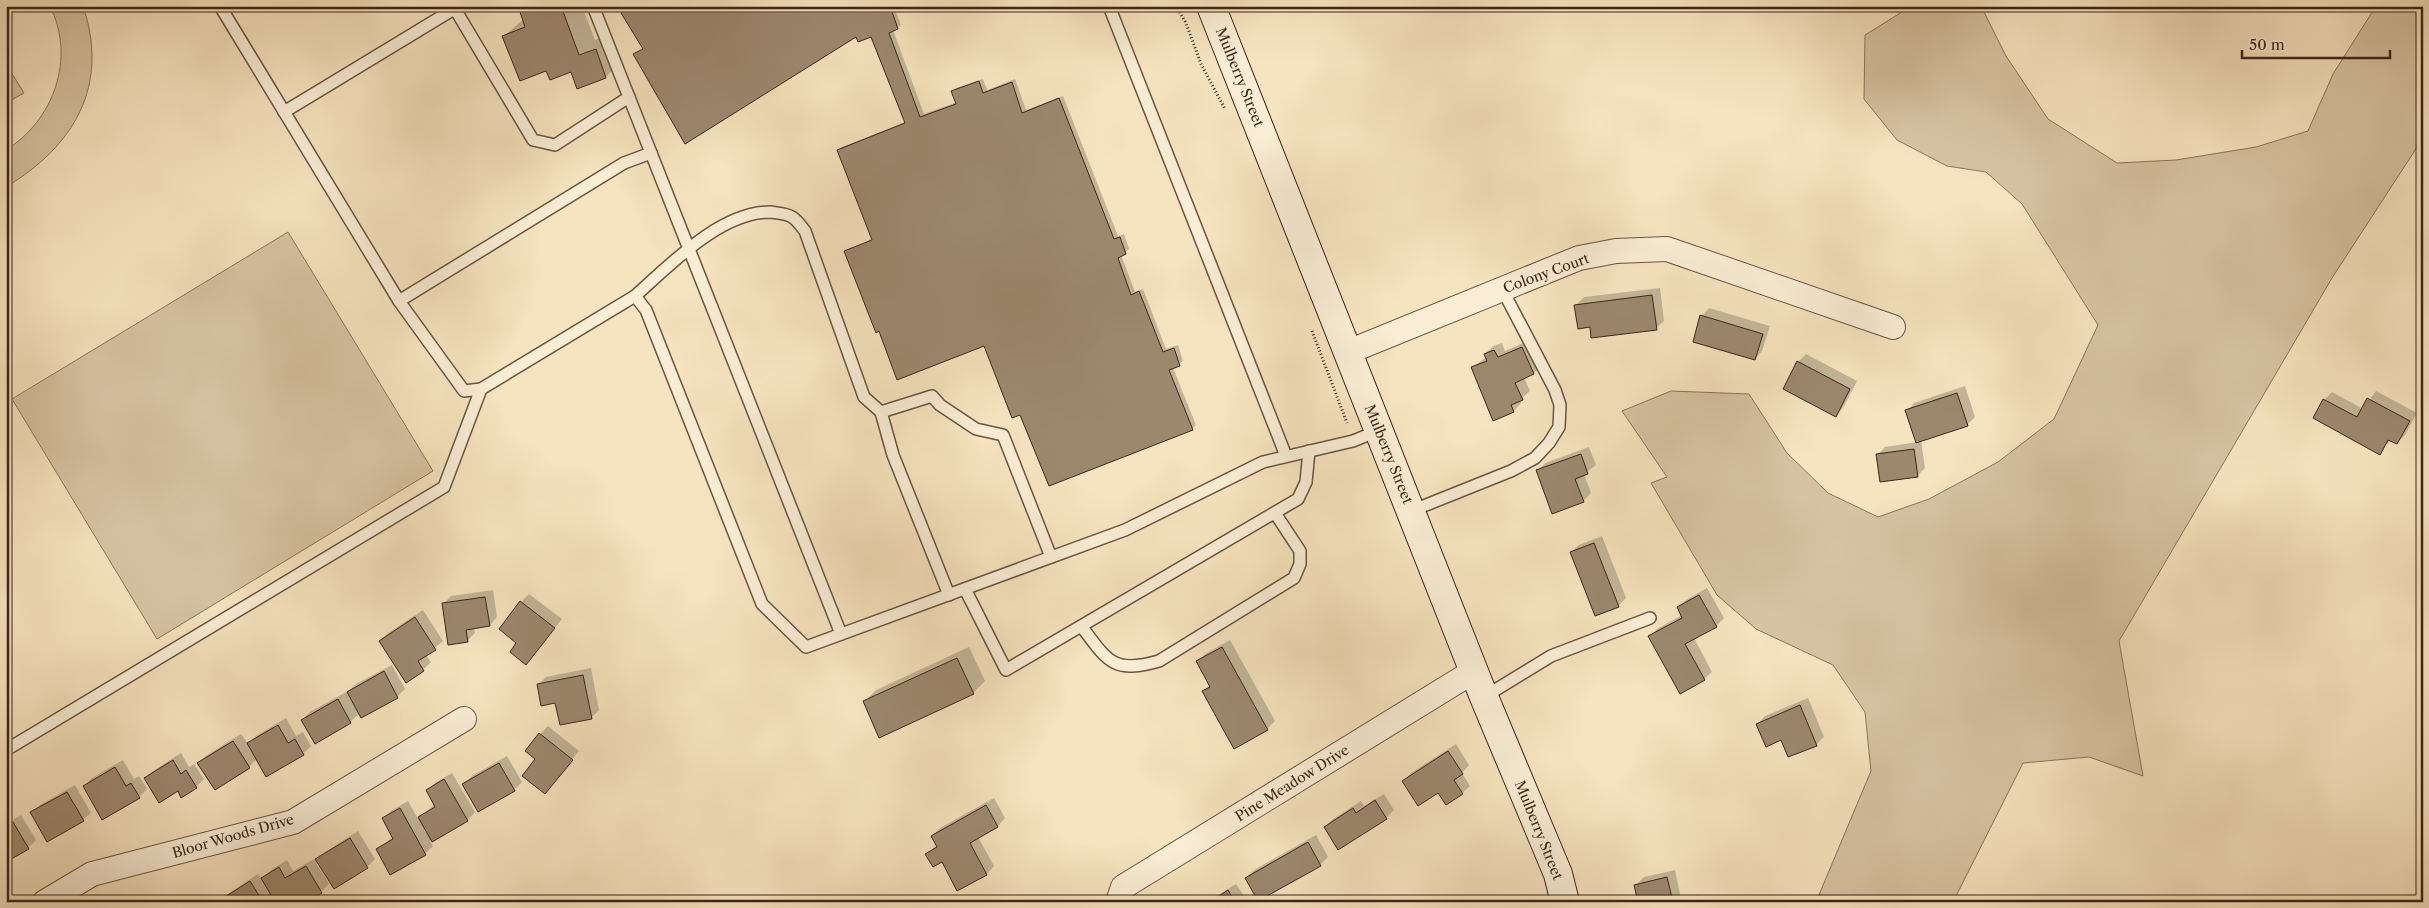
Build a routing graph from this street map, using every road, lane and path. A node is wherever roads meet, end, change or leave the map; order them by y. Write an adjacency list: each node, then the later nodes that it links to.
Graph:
1 (220, 6): 8 (lane)
2 (593, 6): 7 (lane)
3 (1109, 6): 23 (lane)
4 (1176, 6): 9 (path)
5 (1211, 6): 17 (street, Mulberry Street)
6 (457, 8): 7 (lane); 8 (lane)
7 (629, 97): 10 (lane)
8 (284, 112): 14 (lane)
9 (1227, 113)
10 (651, 153): 11 (lane); 14 (lane)
11 (689, 248): 13 (lane); 19 (lane); 31 (lane)
12 (1502, 289): 15 (street, Colony Court); 17 (street, Colony Court); 24 (lane)
13 (635, 296): 18 (lane); 31 (lane)
14 (398, 301): 18 (lane)
15 (1893, 327)
16 (1312, 330): 20 (path)
17 (1348, 352): 21 (street, Mulberry Street)
18 (481, 389): 35 (lane)
19 (881, 412): 26 (lane); 28 (lane)
20 (1347, 424)
21 (1380, 430): 22 (lane); 24 (street, Mulberry Street)
22 (1309, 451): 23 (lane); 25 (lane)
23 (1286, 456): 26 (lane)
24 (1411, 511): 32 (street, Mulberry Street)
25 (1275, 513): 30 (lane); 30 (lane)
26 (1051, 557): 27 (lane)
27 (965, 589): 28 (lane); 30 (lane)
28 (949, 595): 31 (lane)
29 (1650, 618): 33 (lane)
30 (1082, 627)
31 (841, 634)
32 (1474, 671): 33 (street, Mulberry Street); 37 (street, Pine Meadow Drive)
33 (1484, 697): 38 (street, Mulberry Street)
34 (464, 719): 36 (street, Bloor Woods Drive)
35 (6, 750)
36 (45, 902)
37 (1118, 902)
38 (1565, 902)

